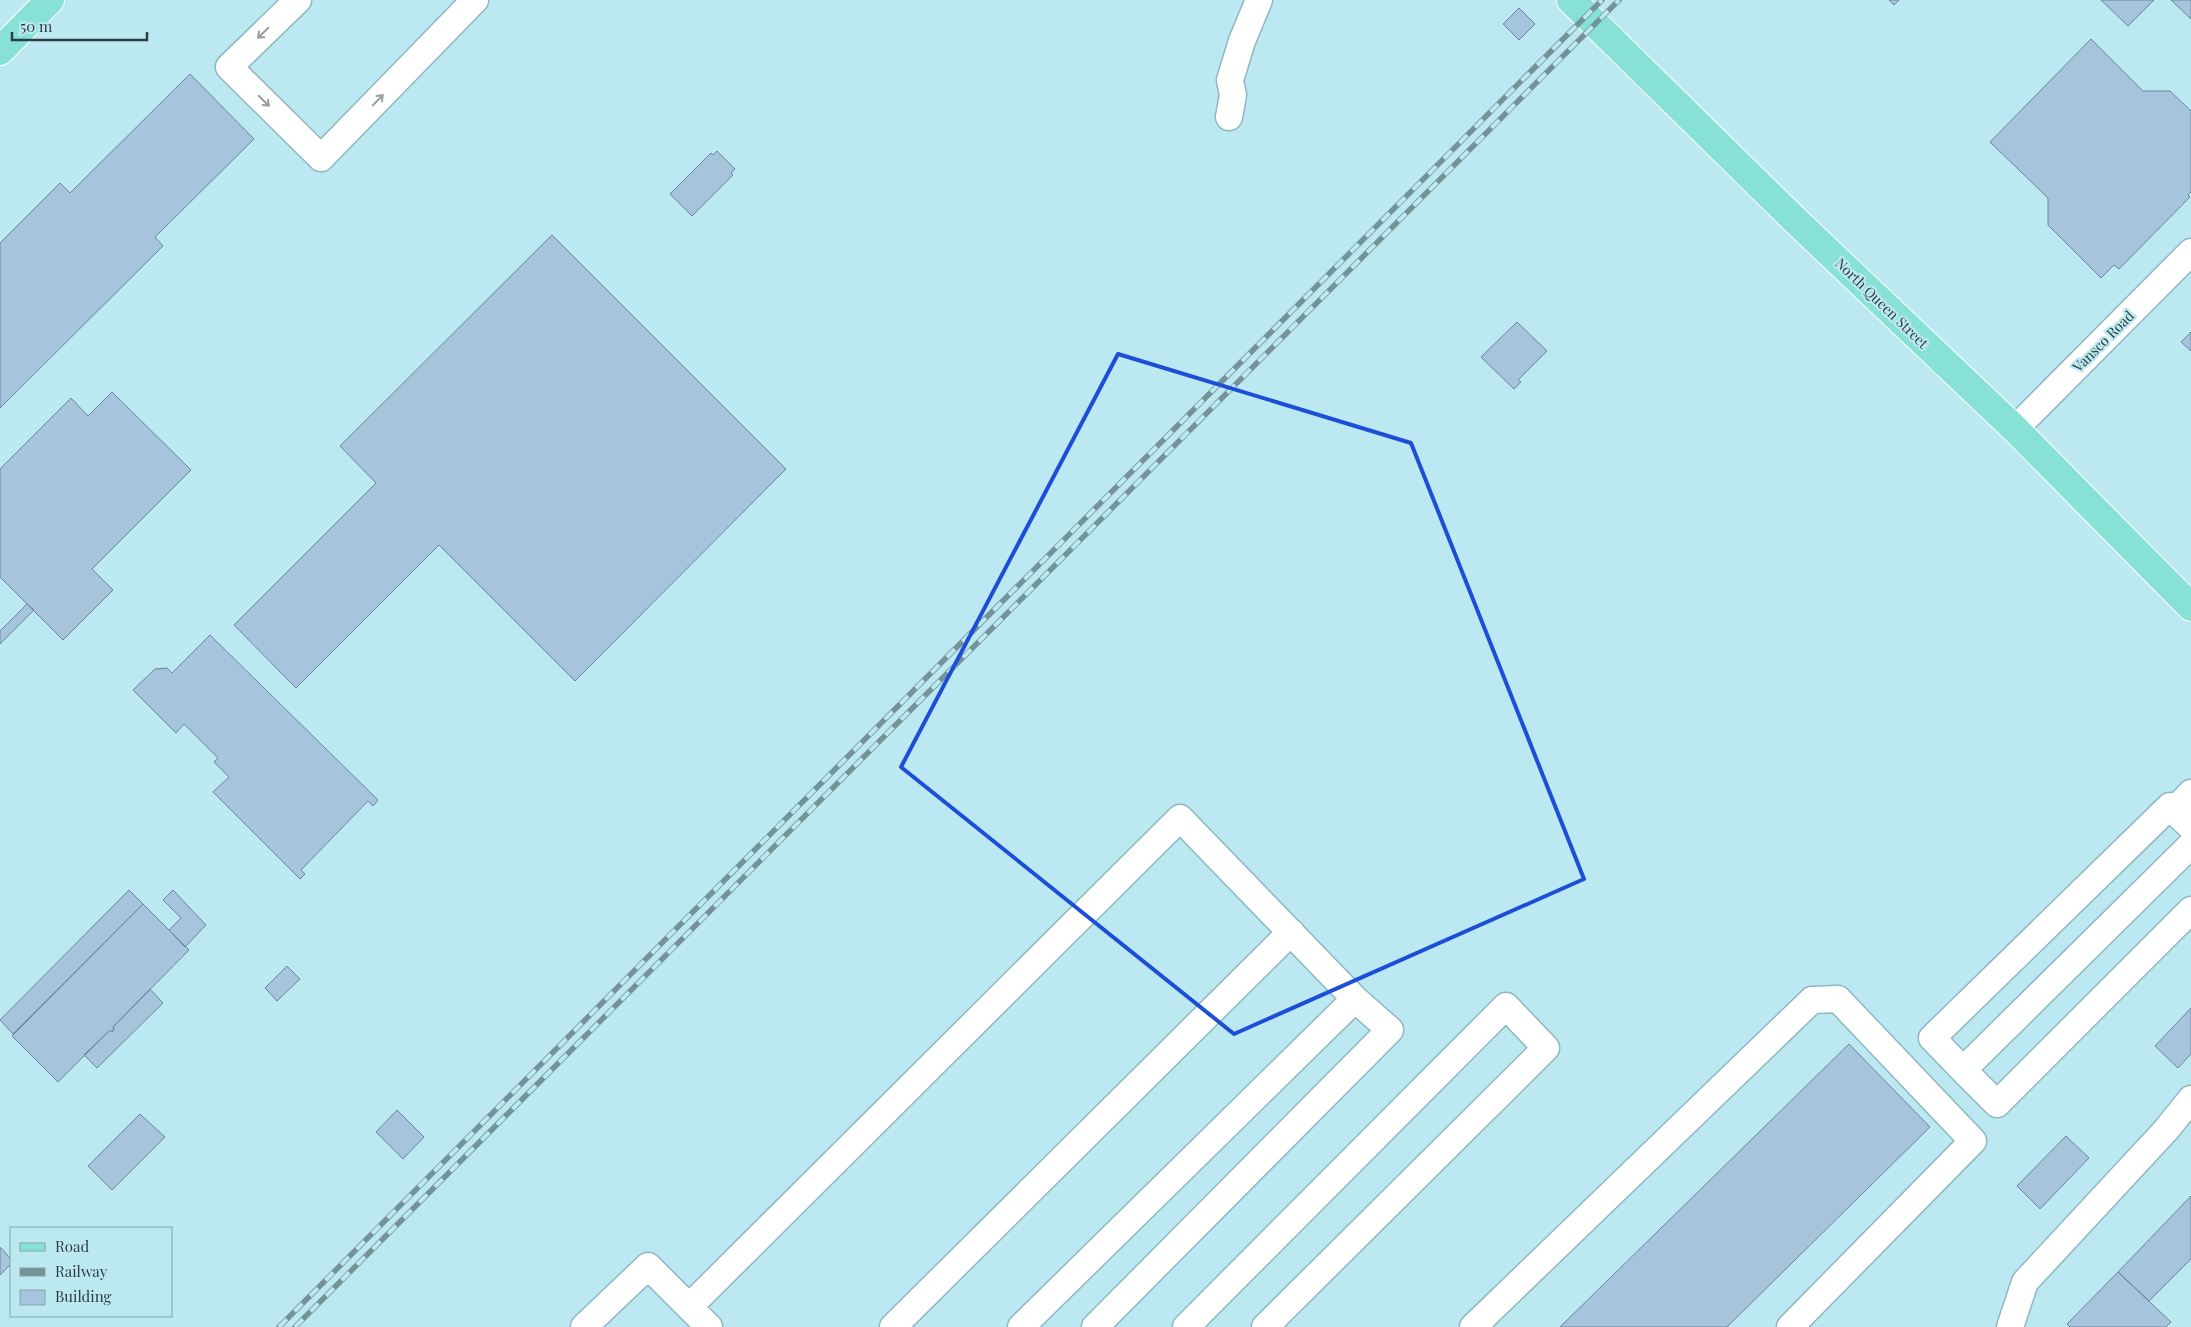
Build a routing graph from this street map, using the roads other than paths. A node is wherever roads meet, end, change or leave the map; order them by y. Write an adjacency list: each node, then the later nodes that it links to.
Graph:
1 (50, 0): 7 (main road)
2 (298, 0): 3 (street, one-way to 3)
3 (475, 0)
4 (1259, 0): 5 (street)
5 (1268, 0)
6 (1571, 0): 9 (main road, North Queen Street)
7 (0, 51)
8 (2191, 252): 9 (street, Vansco Road)
9 (2015, 429): 10 (main road, North Queen Street)
10 (2191, 607)
11 (2185, 810): 16 (street)
12 (2191, 845): 16 (street)
13 (2191, 910): 16 (street)
14 (1291, 932): 15 (street); 18 (street); 21 (street)
15 (1355, 999): 22 (street); 23 (street)
16 (1963, 1070)
17 (2191, 1099): 28 (street)
18 (689, 1307): 19 (street); 20 (street)
19 (600, 1322)
20 (709, 1327)
21 (893, 1327)
22 (1021, 1327)
23 (1095, 1327)
24 (1186, 1327): 25 (street)
25 (1265, 1327)
26 (1472, 1327): 27 (street)
27 (1790, 1327)
28 (2010, 1327)

